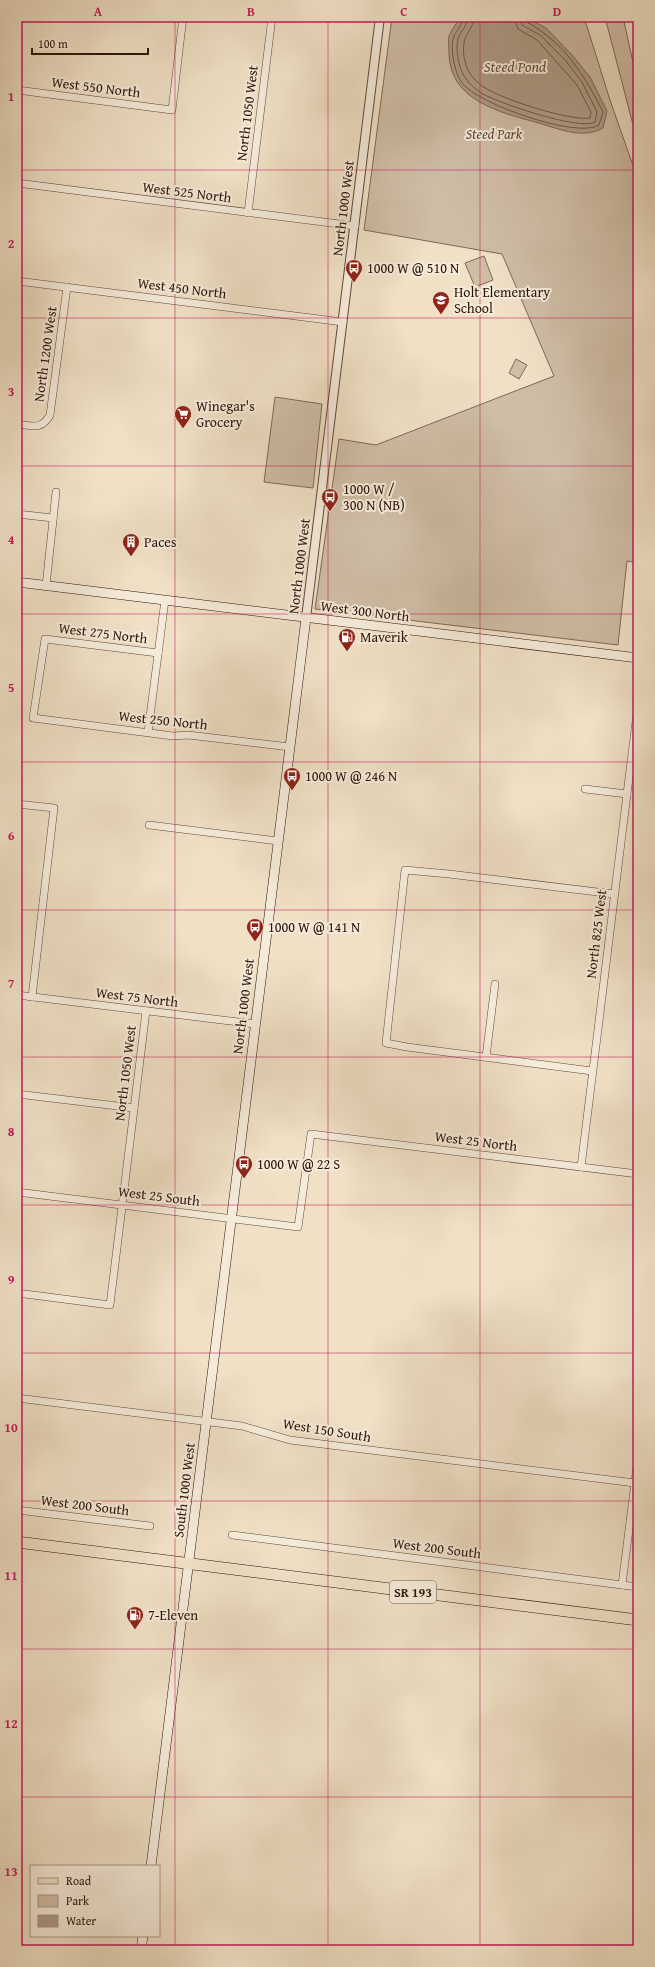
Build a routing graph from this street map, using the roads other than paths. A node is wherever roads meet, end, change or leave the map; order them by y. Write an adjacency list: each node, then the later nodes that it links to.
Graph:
1 (184, 17): 4 (street, West 550 North)
2 (272, 17): 6 (street, North 1050 West)
3 (380, 17): 7 (street, North 1000 West)
4 (17, 90)
5 (17, 183): 6 (street, West 525 North)
6 (248, 213): 7 (street, West 525 North)
7 (355, 226): 10 (street, North 1000 West)
8 (17, 281): 9 (street, West 450 North)
9 (67, 287): 10 (street, West 450 North); 11 (street, North 1200 West)
10 (343, 322): 18 (street, North 1000 West)
11 (17, 424)
12 (56, 492): 14 (street)
13 (17, 514): 14 (street)
14 (53, 518): 16 (street)
15 (17, 582): 16 (main road, West 300 North)
16 (46, 586): 17 (main road, West 300 North)
17 (165, 600): 18 (main road, West 300 North); 19 (street)
18 (306, 618): 20 (main road, West 300 North); 24 (main road, North 1000 West)
19 (158, 653): 22 (street, West 275 North); 23 (street)
20 (638, 658)
21 (638, 705): 26 (street, North 825 West)
22 (33, 718): 23 (street, West 250 North)
23 (148, 732): 24 (street, West 250 North)
24 (290, 747): 29 (main road, North 1000 West)
25 (585, 789): 26 (street)
26 (627, 794): 30 (street, North 825 West)
27 (17, 804): 33 (street)
28 (149, 824): 29 (street)
29 (278, 841): 35 (main road, North 1000 West)
30 (614, 894): 36 (street); 37 (street, North 825 West)
31 (495, 984): 36 (street)
32 (17, 995): 33 (street, West 75 North)
33 (32, 997): 34 (street, West 75 North)
34 (146, 1011): 35 (street, West 75 North); 39 (street, North 1050 West)
35 (255, 1024): 40 (main road, North 1000 West)
36 (486, 1057): 37 (street)
37 (592, 1071): 41 (street, North 825 West)
38 (17, 1094): 39 (street)
39 (134, 1108): 44 (street, North 1050 West)
40 (244, 1117): 45 (main road, South 1000 West)
41 (581, 1167): 42 (street, West 25 North); 46 (street, West 25 North)
42 (638, 1174)
43 (17, 1192): 44 (street, West 25 South)
44 (122, 1205): 45 (street, West 25 South); 47 (street, North 1050 West)
45 (232, 1218): 46 (street, West 25 South); 49 (main road, South 1000 West)
46 (298, 1227)
47 (17, 1293)
48 (17, 1398): 49 (street, West 150 South)
49 (207, 1421): 51 (street, West 150 South); 56 (main road, South 1000 West)
50 (638, 1458): 51 (street)
51 (635, 1483): 57 (street)
52 (17, 1510): 53 (street, West 200 South)
53 (150, 1526)
54 (232, 1535): 57 (street, West 200 South)
55 (17, 1542): 56 (main road, SR 193)
56 (189, 1563): 59 (main road, SR 193); 60 (main road, South 1000 West)
57 (622, 1585): 58 (street, West 200 South)
58 (638, 1587)
59 (638, 1620)
60 (151, 1865)
61 (143, 1937): 62 (main road)
62 (141, 1950)

